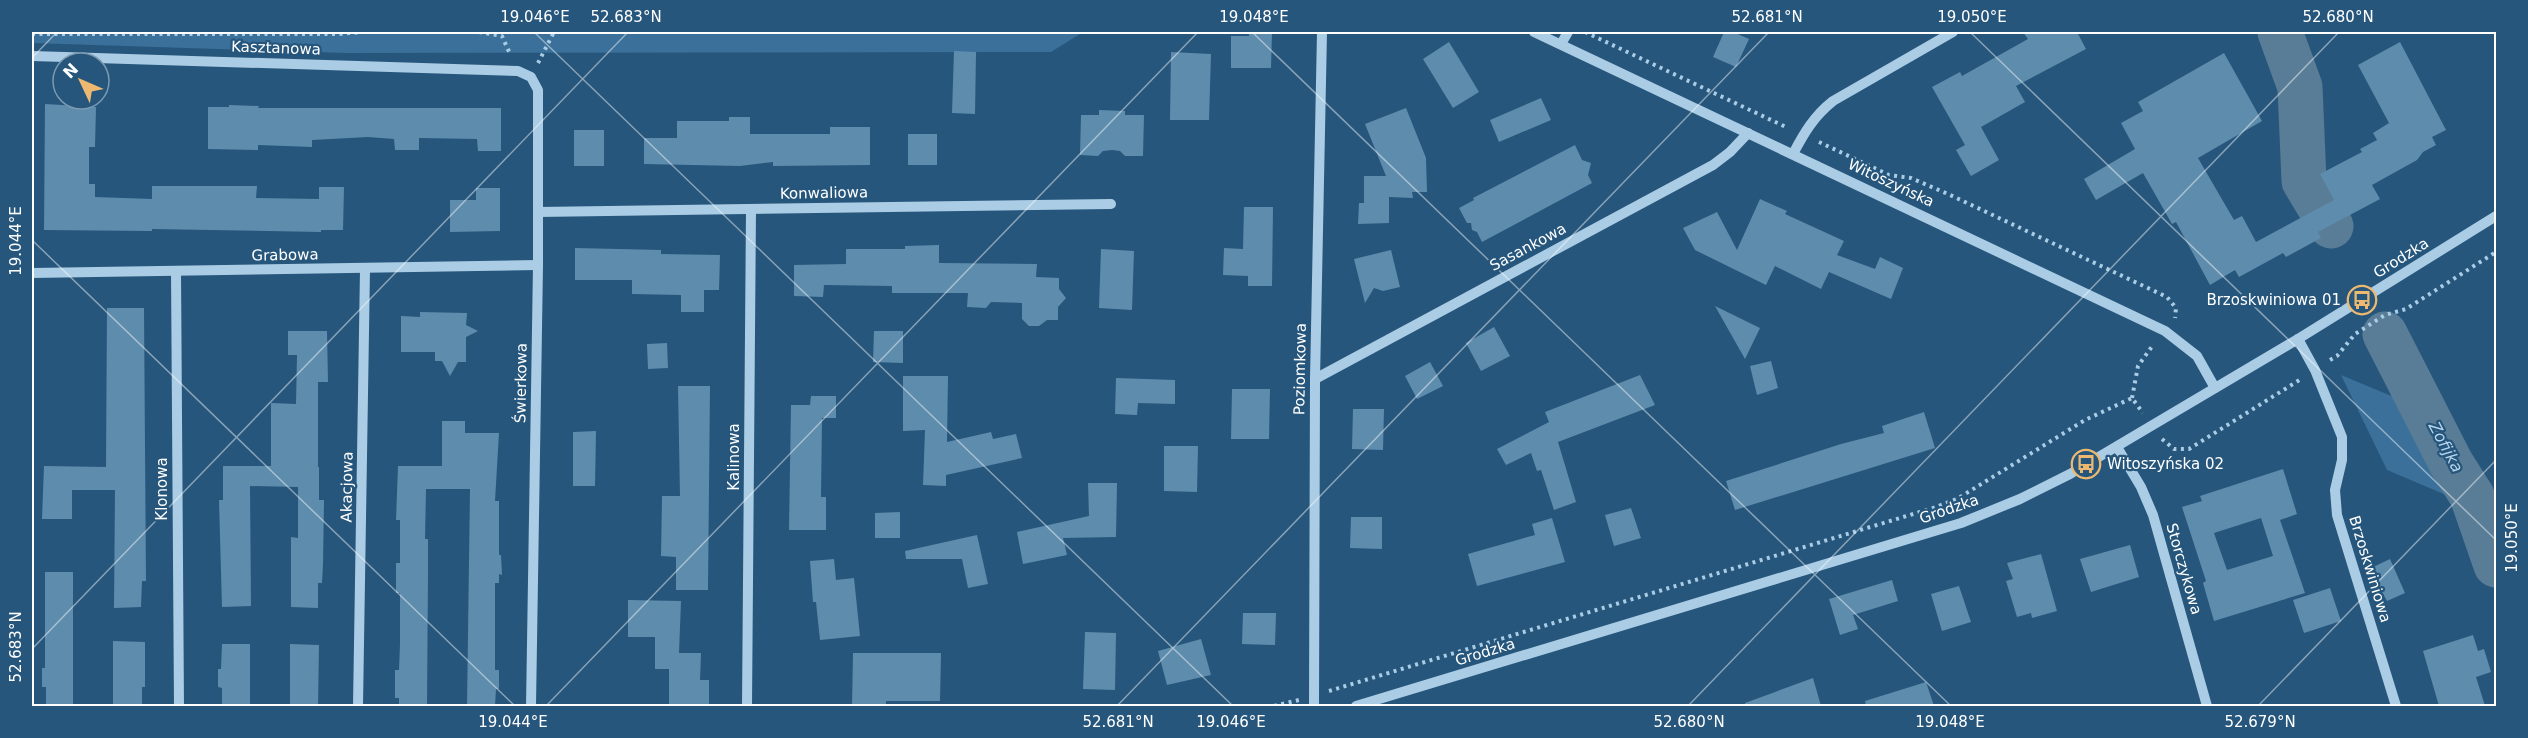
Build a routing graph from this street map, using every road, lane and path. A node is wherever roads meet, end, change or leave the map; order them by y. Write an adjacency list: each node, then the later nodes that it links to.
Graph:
1 (362, 32): 8 (path)
2 (479, 32): 11 (path)
3 (554, 32): 12 (path)
4 (1322, 32): 26 (street, Poziomkowa)
5 (1534, 32): 9 (street, Witoszyńska)
6 (1568, 32): 9 (street)
7 (1953, 32): 14 (street)
8 (32, 34)
9 (1561, 44): 13 (street, Witoszyńska)
10 (33, 56): 11 (street, Kasztanowa)
11 (518, 71): 12 (street)
12 (531, 77): 17 (street, Świerkowa)
13 (1748, 133): 14 (street, Witoszyńska); 26 (street, Sasankowa)
14 (1793, 154): 27 (street, Witoszyńska)
15 (1111, 204): 16 (street, Konwaliowa)
16 (751, 208): 17 (street, Konwaliowa); 34 (street, Kalinowa)
17 (538, 212): 20 (street, Świerkowa)
18 (2496, 216): 24 (street, Grodzka)
19 (2496, 252): 25 (path)
20 (538, 266): 21 (street, Grabowa); 33 (street, Świerkowa)
21 (365, 269): 22 (street, Grabowa); 32 (street, Akacjowa)
22 (176, 271): 23 (street, Grabowa); 31 (street, Klonowa)
23 (32, 273)
24 (2298, 339): 25 (street, Brzoskwiniowa); 27 (street, Grodzka)
25 (2315, 370): 28 (path); 38 (street, Brzoskwiniowa)
26 (1315, 379): 30 (street, Poziomkowa)
27 (2215, 388): 28 (street, Grodzka)
28 (2152, 426): 29 (street, Grodzka); 30 (path)
29 (2117, 447): 36 (street, Grodzka); 37 (street, Storczykowa)
30 (1314, 701): 35 (path)
31 (179, 706)
32 (358, 706)
33 (531, 706)
34 (747, 706)
35 (1274, 706)
36 (1356, 706)
37 (2207, 706)
38 (2396, 706)

